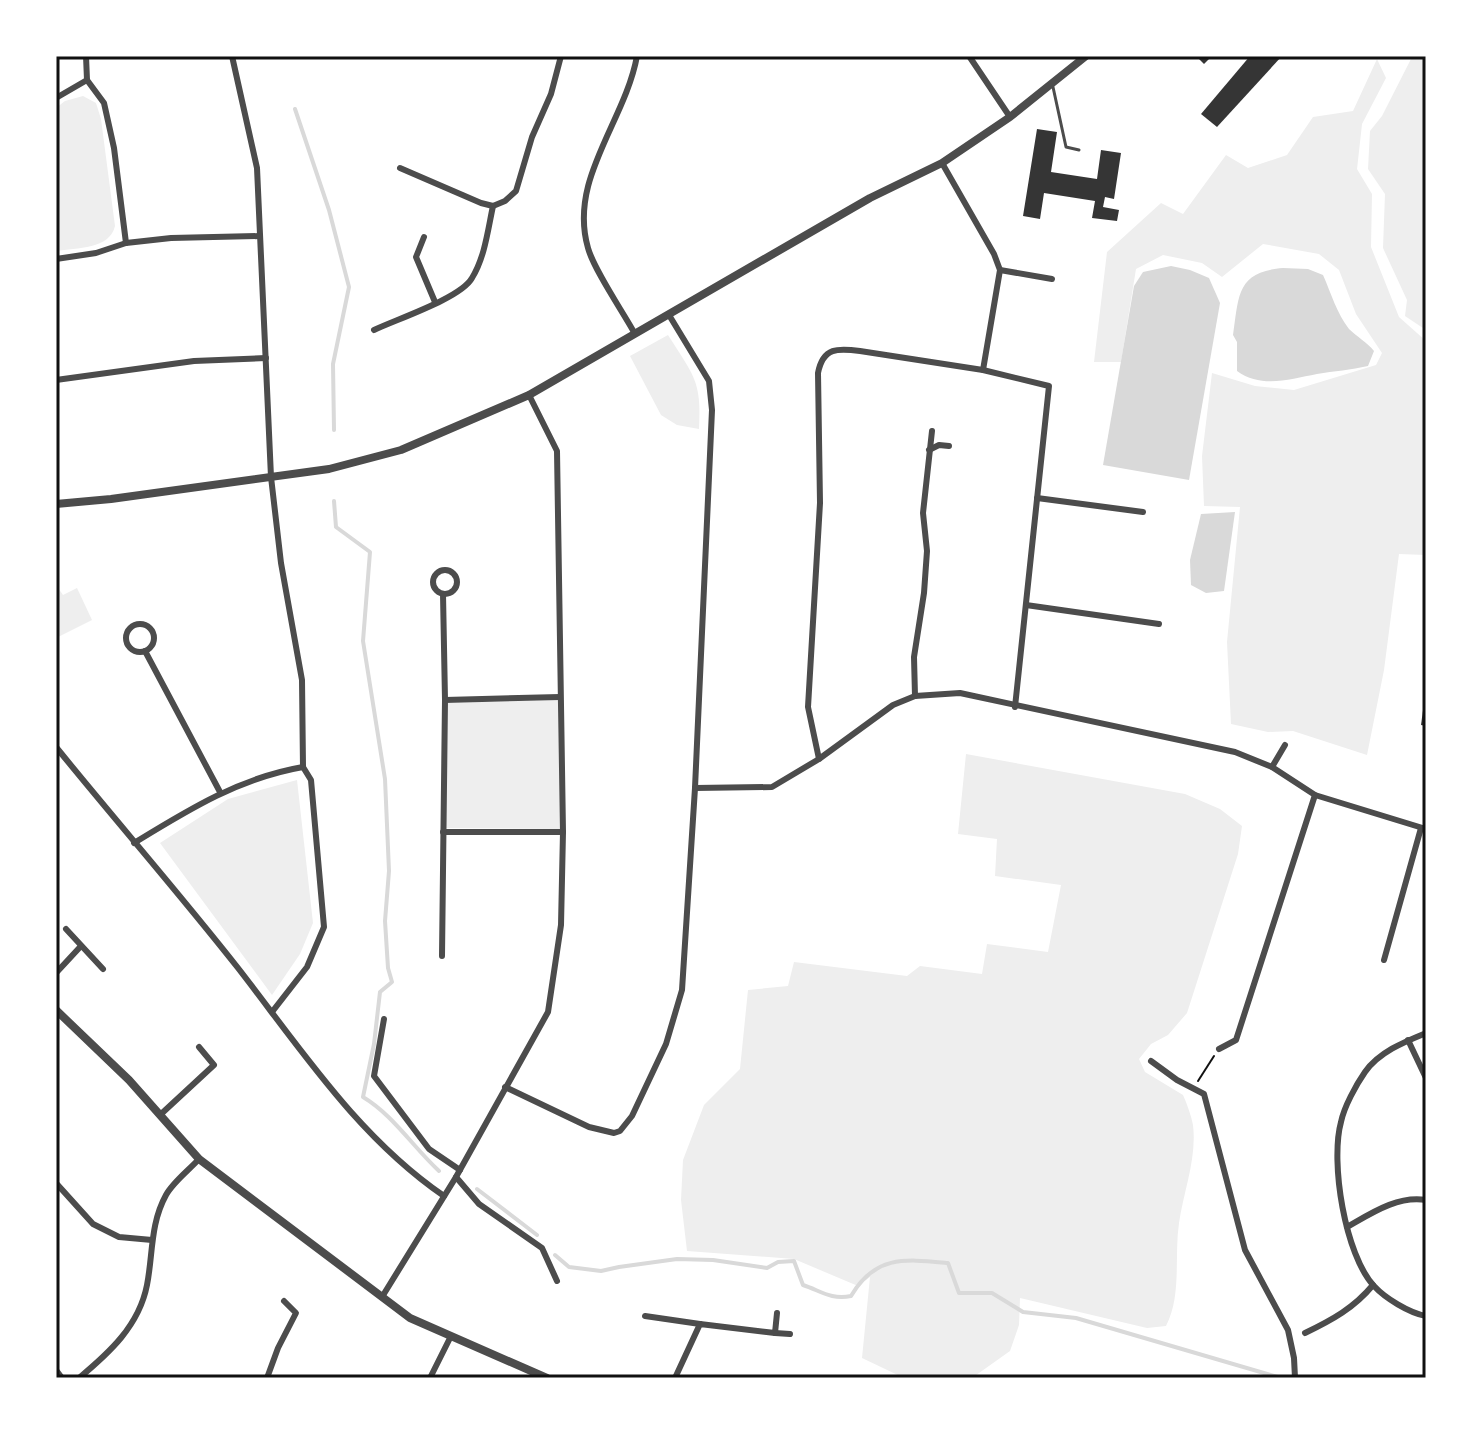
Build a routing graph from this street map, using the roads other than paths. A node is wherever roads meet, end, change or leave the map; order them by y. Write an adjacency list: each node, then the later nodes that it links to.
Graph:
1 (86, 56): 7 (street)
2 (232, 56): 15 (street)
3 (561, 56): 14 (street)
4 (637, 56): 24 (street)
5 (969, 56): 10 (street)
6 (1086, 56): 8 (street)
7 (87, 80): 9 (street); 17 (street)
8 (1052, 83): 10 (street); 11 (lane)
9 (56, 98)
10 (1010, 117): 12 (street)
11 (1079, 150)
12 (942, 163): 19 (street); 22 (street)
13 (400, 168): 14 (street)
14 (493, 206): 21 (street)
15 (260, 236): 17 (street); 25 (street)
16 (424, 237): 21 (street)
17 (126, 243): 18 (street)
18 (56, 259)
19 (1000, 270): 20 (street); 26 (street)
20 (1052, 279)
21 (435, 302): 23 (street)
22 (669, 315): 24 (street); 49 (street)
23 (374, 330)
24 (635, 334): 28 (street)
25 (266, 358): 27 (street); 32 (street)
26 (983, 370): 33 (street); 46 (street)
27 (56, 380)
28 (529, 395): 32 (street); 41 (street)
29 (932, 431): 31 (street)
30 (949, 446): 31 (street)
31 (929, 450): 40 (street)
32 (271, 477): 34 (street); 47 (street)
33 (1037, 498): 35 (street); 37 (street)
34 (56, 504)
35 (1143, 512)
36 (443, 594): 36 (street); 42 (street)
37 (1026, 605): 38 (street); 43 (street)
38 (1159, 624)
39 (145, 651): 39 (street); 50 (street)
40 (915, 696): 43 (street); 46 (street)
41 (560, 697): 42 (street); 54 (street)
42 (445, 700): 53 (street)
43 (1015, 707): 48 (street)
44 (1285, 745): 48 (street)
45 (56, 747): 55 (street)
46 (819, 759): 49 (street)
47 (303, 767): 50 (street); 63 (street)
48 (1272, 767): 51 (street)
49 (695, 788): 71 (street)
50 (220, 792): 55 (street)
51 (1315, 795): 52 (street); 68 (street)
52 (1423, 828): 59 (street)
53 (443, 832): 54 (street); 58 (street)
54 (563, 832): 71 (street)
55 (134, 843): 63 (street)
56 (66, 929): 57 (street)
57 (81, 946): 60 (street); 61 (street)
58 (442, 956)
59 (1384, 960)
60 (103, 969)
61 (56, 973)
62 (56, 1010): 72 (street)
63 (272, 1012): 76 (street)
64 (384, 1019): 74 (street)
65 (1426, 1033): 66 (street)
66 (1408, 1040): 70 (street); 78 (street)
67 (199, 1047): 72 (street)
68 (1219, 1049)
69 (1151, 1061): 99 (street)
70 (1426, 1078)
71 (505, 1087): 74 (street)
72 (160, 1115): 73 (street)
73 (199, 1159): 79 (street); 82 (street)
74 (458, 1174): 76 (street); 80 (street)
75 (56, 1183): 79 (street)
76 (444, 1196): 82 (street)
77 (1426, 1200): 78 (street)
78 (1347, 1227): 81 (street)
79 (152, 1240): 94 (street)
80 (557, 1281)
81 (1373, 1285): 86 (street); 89 (street)
82 (382, 1297): 91 (street)
83 (284, 1301): 95 (street)
84 (777, 1313): 88 (street)
85 (645, 1316): 87 (street)
86 (1426, 1316)
87 (700, 1324): 88 (street); 98 (street)
88 (775, 1333): 90 (street)
89 (1305, 1333)
90 (790, 1334)
91 (451, 1336): 96 (street); 97 (street)
92 (56, 1370): 93 (street)
93 (62, 1378)
94 (79, 1378)
95 (267, 1378)
96 (430, 1378)
97 (547, 1378)
98 (675, 1378)
99 (1295, 1378)

